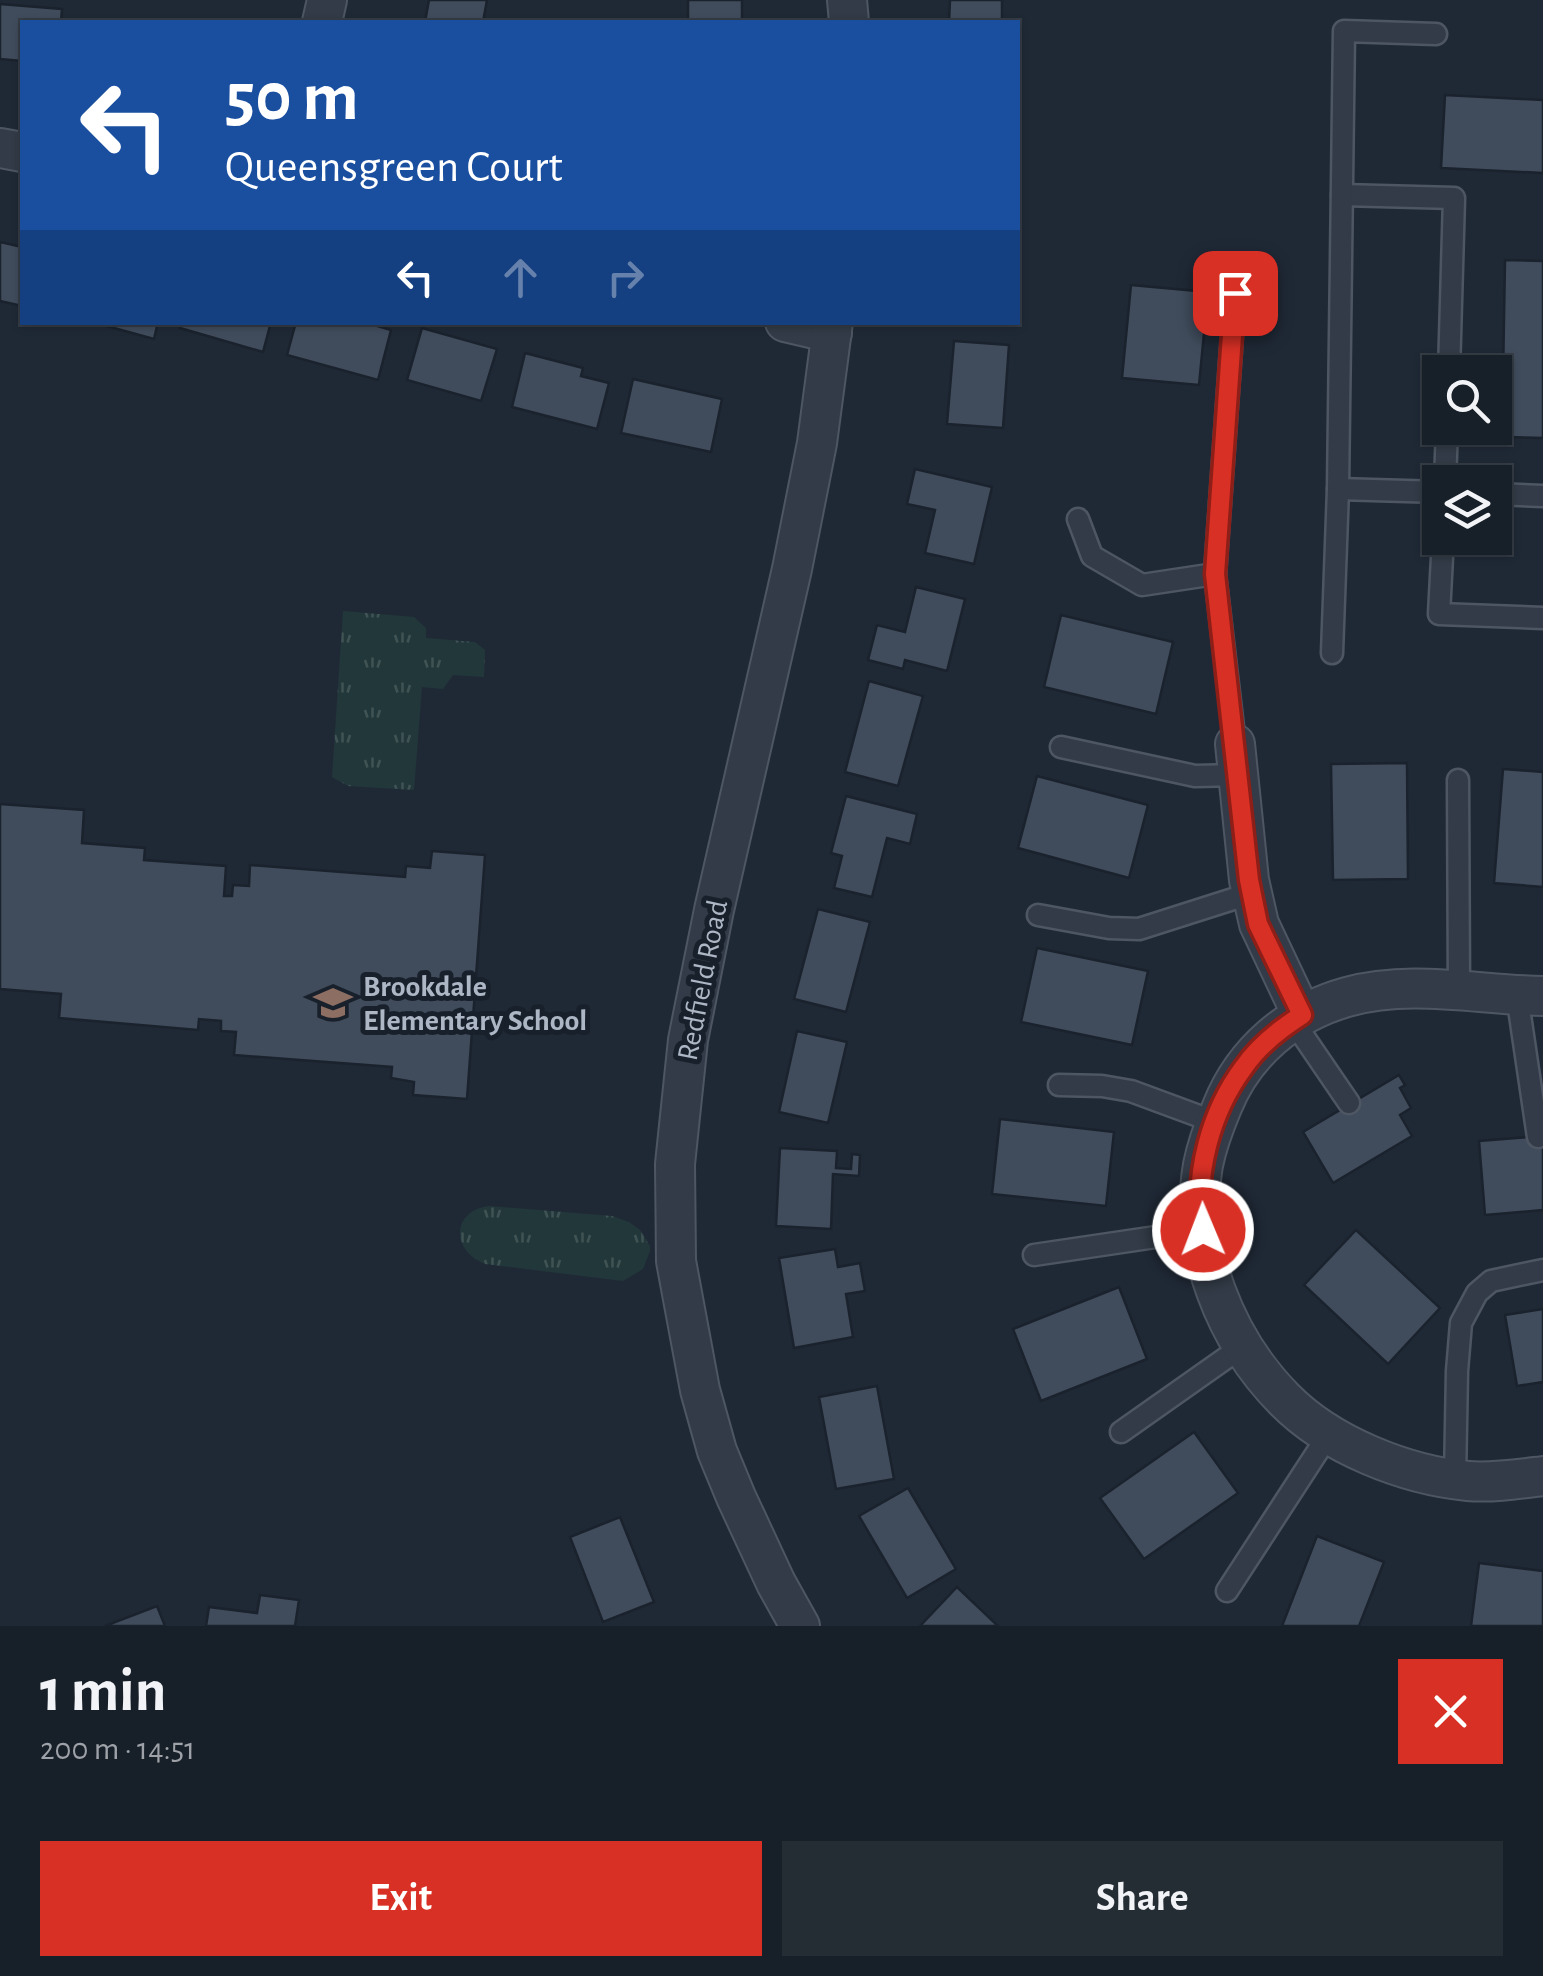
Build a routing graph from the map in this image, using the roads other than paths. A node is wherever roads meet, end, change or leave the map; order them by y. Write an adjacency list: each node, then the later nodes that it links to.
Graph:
1 (1436, 34): 2 (lane)
2 (1342, 195): 5 (lane); 6 (lane)
3 (1235, 293): 12 (lane)
4 (833, 328): 36 (street, Redfield Road)
5 (1449, 355)
6 (1338, 489): 7 (lane); 14 (lane)
7 (1422, 491)
8 (1512, 495): 9 (lane)
9 (1543, 496)
10 (1078, 518): 12 (lane)
11 (1442, 555): 13 (lane)
12 (1215, 574): 16 (lane)
13 (1543, 618)
14 (1332, 653)
15 (1061, 747): 16 (lane)
16 (1237, 759): 18 (street)
17 (1458, 780): 20 (lane)
18 (1252, 893): 19 (lane); 22 (street)
19 (1038, 915)
20 (1459, 990): 21 (street); 22 (street)
21 (1530, 995): 26 (lane)
22 (1297, 1018): 24 (lane); 25 (street)
23 (1059, 1085): 25 (lane)
24 (1348, 1104)
25 (1216, 1122): 27 (street)
26 (1538, 1137)
27 (1203, 1230): 28 (lane); 30 (street)
28 (1034, 1255)
29 (1543, 1270): 34 (lane)
30 (1243, 1346): 31 (lane); 32 (street)
31 (1121, 1432)
32 (1329, 1434): 34 (street); 35 (lane)
33 (1543, 1476): 34 (street)
34 (1455, 1479)
35 (1228, 1590)
36 (800, 1626)

